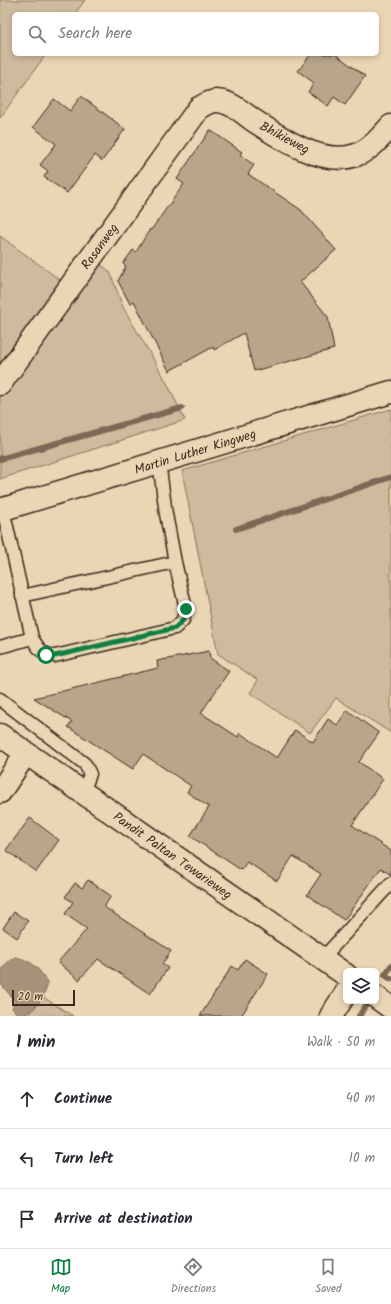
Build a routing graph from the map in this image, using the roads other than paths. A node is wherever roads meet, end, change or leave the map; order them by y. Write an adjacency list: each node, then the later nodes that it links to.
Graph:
1 (199, 108): 2 (street, Bhikieweg); 3 (street, Rosanweg)
2 (391, 126)
3 (0, 384)
4 (391, 392): 5 (street, Martin Luther Kingweg)
5 (159, 462): 6 (street, Martin Luther Kingweg); 7 (lane)
6 (1, 509): 8 (lane)
7 (175, 562): 8 (lane); 9 (lane)
8 (22, 596): 9 (lane)
9 (32, 638): 10 (lane)
10 (0, 647)
11 (0, 699): 14 (lane)
12 (0, 735): 13 (street, Pandit Paltan Tewarieweg)
13 (26, 753): 14 (street, Pandit Paltan Tewarieweg); 15 (street)
14 (81, 791): 17 (street, Pandit Paltan Tewarieweg)
15 (0, 792)
16 (391, 883): 17 (lane)
17 (322, 959): 18 (street, Pandit Paltan Tewarieweg)
18 (343, 973)
19 (343, 998): 22 (street)
20 (379, 999): 21 (street)
21 (391, 1008)
22 (331, 1016)

